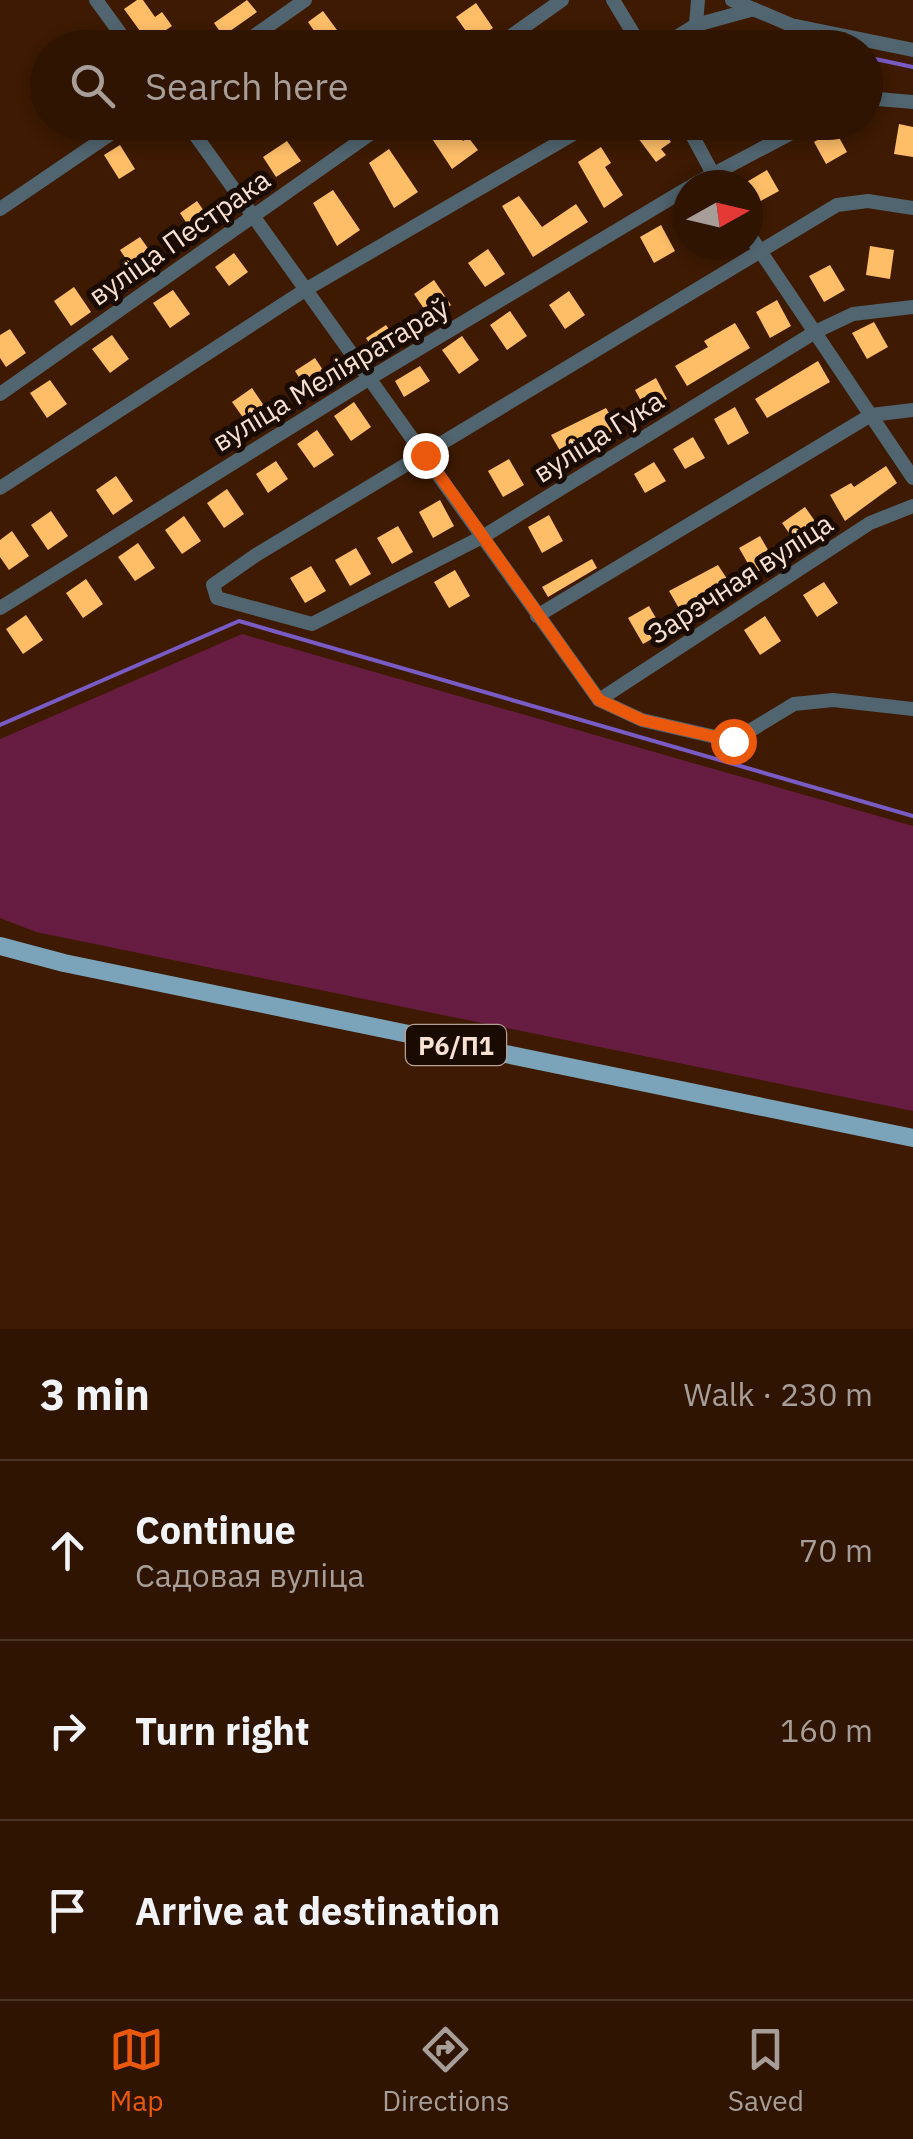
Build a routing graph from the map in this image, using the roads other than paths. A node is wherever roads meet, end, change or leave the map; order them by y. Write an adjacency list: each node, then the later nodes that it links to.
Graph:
1 (96, 0): 9 (street)
2 (305, 0): 10 (street)
3 (562, 0): 11 (street)
4 (613, 0): 12 (street)
5 (698, 0): 8 (street)
6 (732, 0): 7 (street)
7 (754, 9): 8 (street); 14 (street)
8 (696, 25): 13 (street)
9 (118, 30)
10 (262, 30)
11 (520, 30)
12 (631, 30)
13 (688, 30)
14 (812, 30)
15 (883, 44): 16 (street)
16 (913, 50)
17 (883, 99): 18 (street)
18 (913, 102)
19 (102, 140): 29 (street)
20 (199, 140): 30 (street)
21 (361, 140): 30 (street, вуліца Пестрака)
22 (563, 140): 34 (street)
23 (694, 140): 25 (street)
24 (781, 140): 26 (street, вуліца Меліяратараў)
25 (710, 170)
26 (730, 170)
27 (673, 196): 37 (street, вуліца Меліяратараў)
28 (913, 208): 31 (street)
29 (0, 209)
30 (252, 216): 34 (street); 38 (street, вуліца Пестрака)
31 (763, 251)
32 (763, 257): 36 (street)
33 (748, 260): 41 (street)
34 (306, 290): 37 (street); 43 (street)
35 (913, 307): 36 (street, вуліца Гука)
36 (815, 332): 40 (street); 45 (street, вуліца Гука)
37 (370, 378): 41 (street); 46 (street, вуліца Меліяратараў)
38 (0, 394)
39 (913, 410): 40 (street)
40 (870, 415): 42 (street); 47 (street)
41 (425, 455): 45 (street); 45 (street, вуліца Гука)
42 (913, 478)
43 (0, 488)
44 (913, 506): 48 (street, Зарэчная вуліца)
45 (484, 536): 47 (street)
46 (0, 608)
47 (537, 616): 48 (street)
48 (599, 700): 49 (street)
49 (913, 709)
50 (0, 946): 51 (main road, Р6/П1)
51 (913, 1138)

